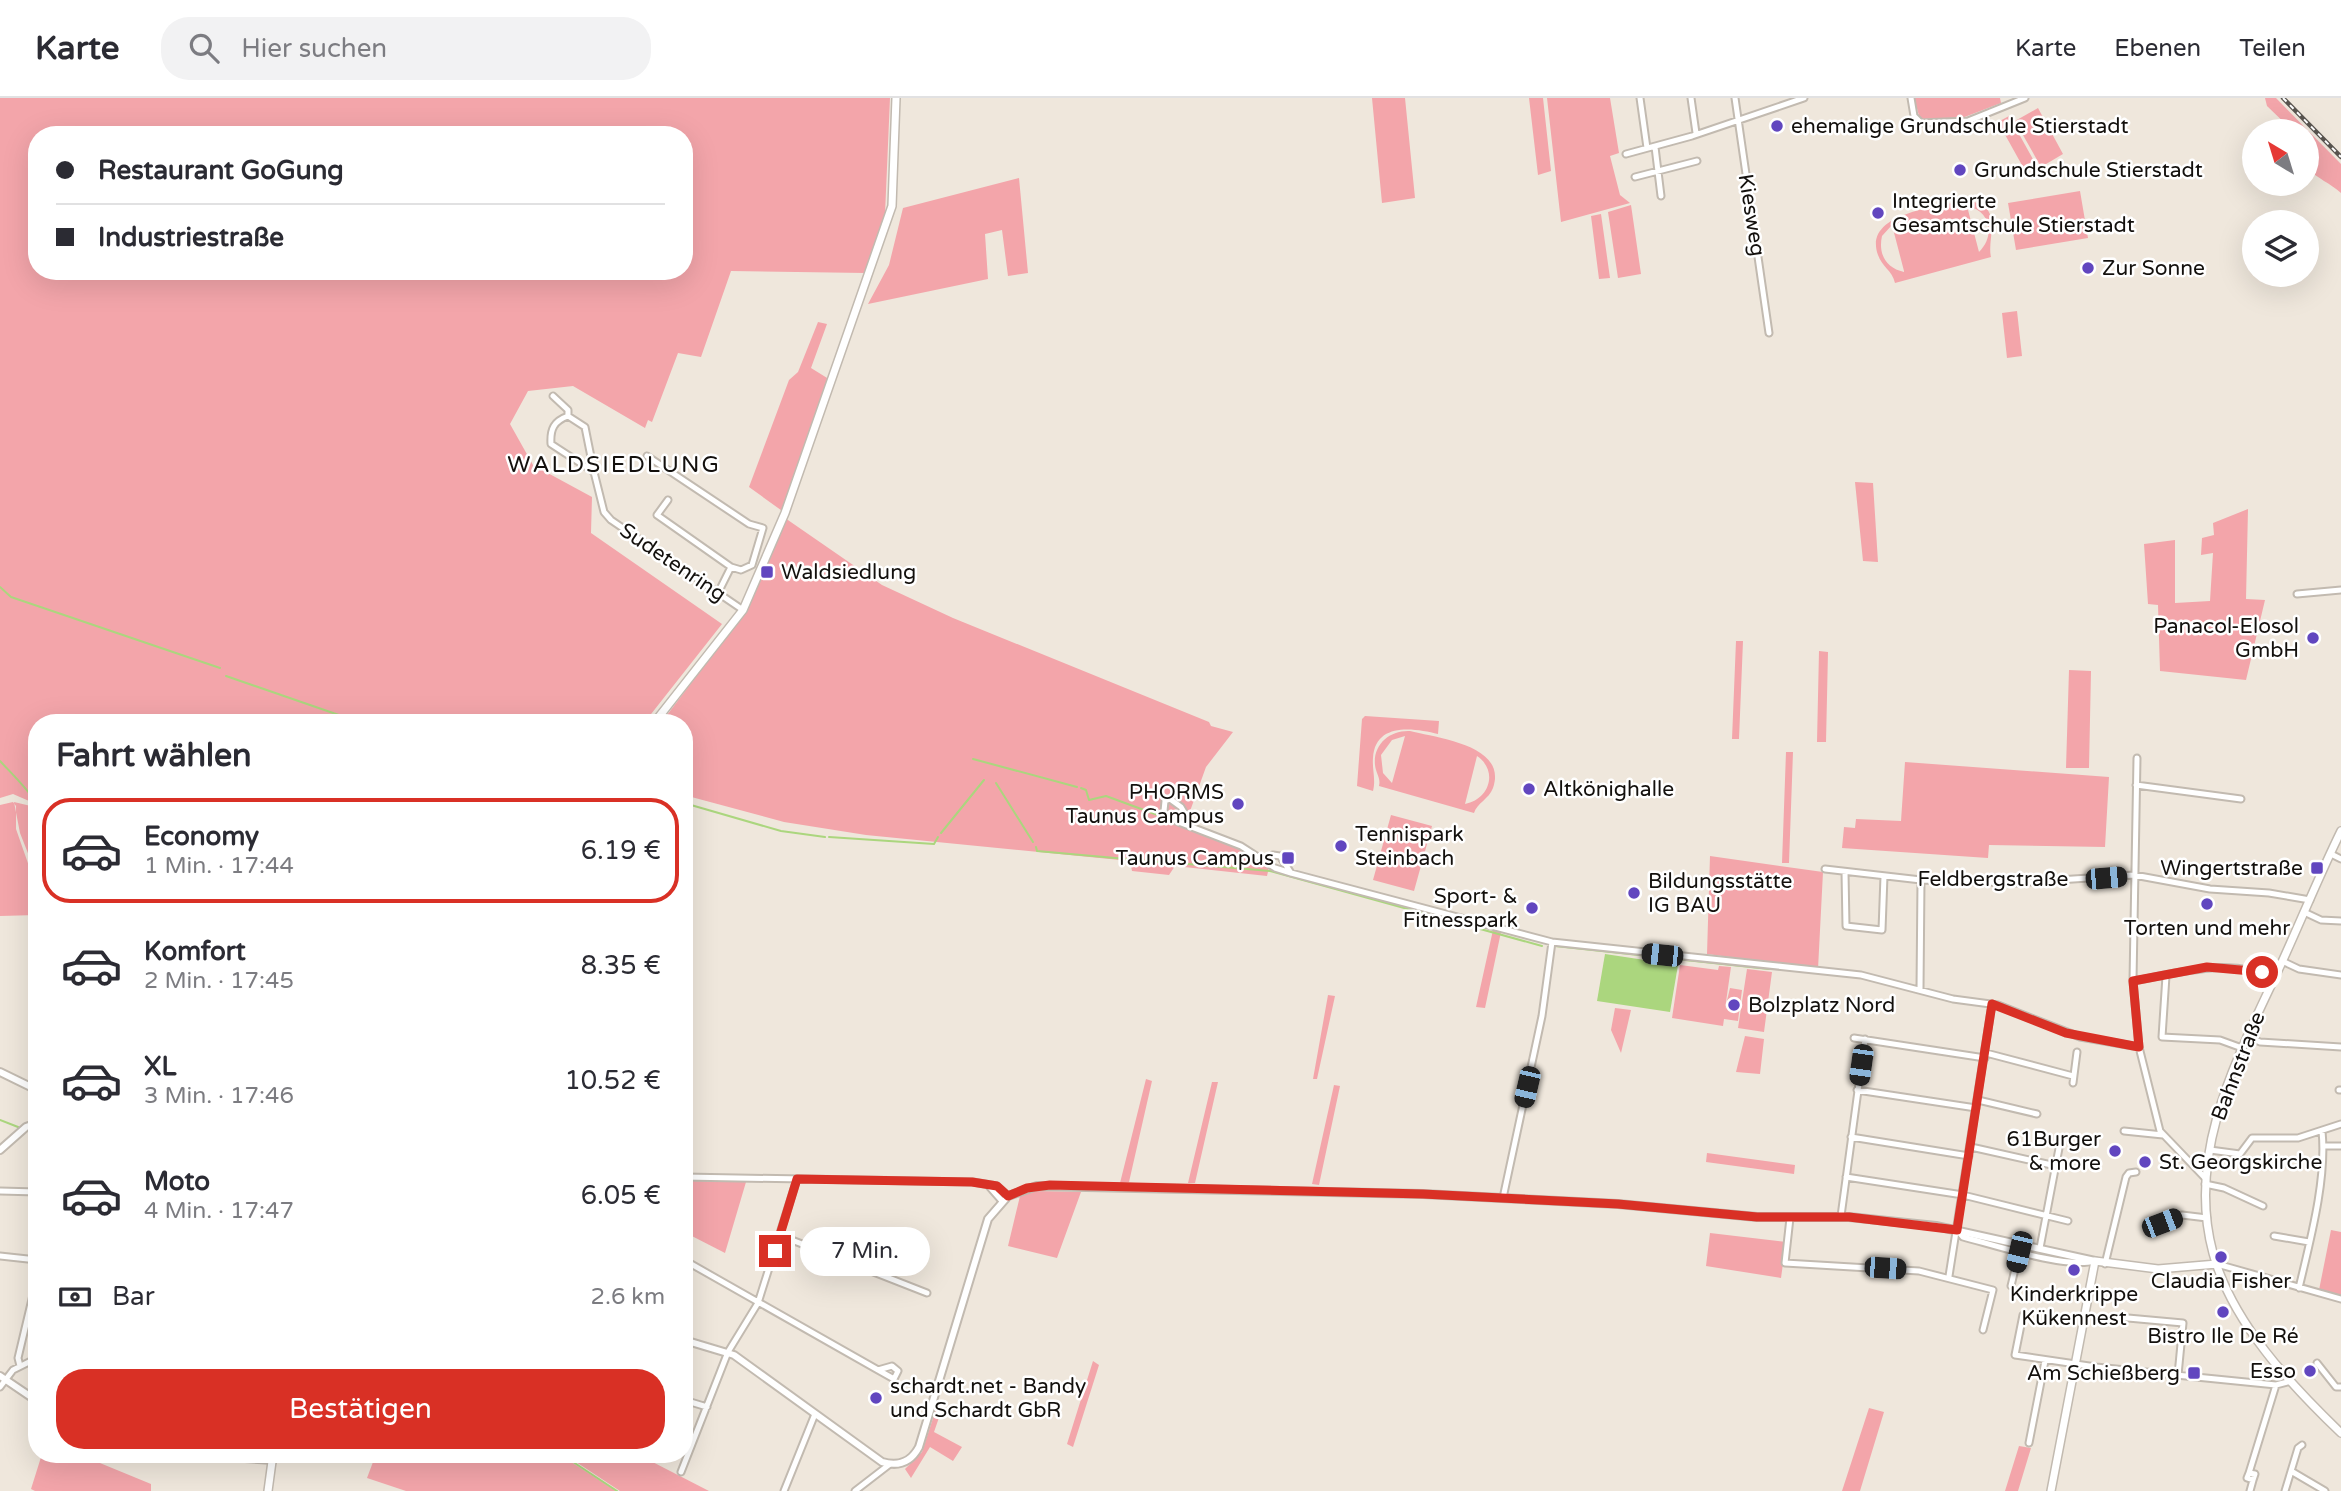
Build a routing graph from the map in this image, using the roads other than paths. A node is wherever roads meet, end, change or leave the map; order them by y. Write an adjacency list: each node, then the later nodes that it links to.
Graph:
1 (896, 98): 27 (main road)
2 (1640, 98): 11 (street)
3 (1691, 98): 9 (street)
4 (1735, 98): 8 (street, Kiesweg)
5 (1804, 98): 8 (street)
6 (1911, 98): 7 (street)
7 (2025, 98)
8 (1738, 121): 9 (street); 17 (street, Kiesweg)
9 (1696, 133): 10 (street)
10 (1655, 147): 11 (street); 14 (street)
11 (1647, 148): 12 (street)
12 (1626, 154)
13 (1697, 161): 14 (street)
14 (1658, 172): 15 (street); 16 (street)
15 (1635, 177)
16 (1661, 196)
17 (1769, 333)
18 (553, 396): 19 (street, Sudetenring)
19 (568, 416): 21 (street, Sudetenring); 21 (street)
20 (647, 456): 23 (street)
21 (594, 472): 25 (street, Sudetenring)
22 (668, 500): 23 (street)
23 (731, 567): 25 (street)
24 (2341, 590): 26 (street)
25 (718, 593): 27 (street, Sudetenring)
26 (2297, 594)
27 (743, 610): 28 (main road)
28 (661, 714)
29 (2137, 758): 30 (street)
30 (2136, 785): 31 (street); 40 (street)
31 (2241, 799)
32 (1192, 826): 32 (street); 36 (street)
33 (2341, 831): 34 (main road, Bahnstraße)
34 (2331, 854): 35 (street); 43 (main road, Bahnstraße)
35 (2341, 859)
36 (1269, 862): 39 (street); 39 (street)
37 (1825, 869): 38 (street, Feldbergstraße)
38 (1846, 872): 41 (street, Feldbergstraße); 41 (street)
39 (1291, 873): 46 (street)
40 (2134, 875): 42 (street, Feldbergstraße); 43 (street, Feldbergstraße); 51 (street)
41 (1884, 876): 42 (street, Feldbergstraße)
42 (1921, 880): 52 (street)
43 (2310, 900): 44 (main road, Bahnstraße)
44 (2304, 912): 45 (street); 47 (main road, Bahnstraße)
45 (2341, 921)
46 (1552, 942): 52 (street); 91 (street)
47 (2282, 961): 49 (street); 50 (main road, Bahnstraße)
48 (2166, 975): 50 (street); 51 (street); 59 (street)
49 (2341, 975)
50 (2274, 978): 54 (main road, Bahnstraße)
51 (2133, 981): 57 (street)
52 (1920, 989): 53 (street)
53 (1992, 1004): 57 (street); 61 (street)
54 (2247, 1036): 58 (street); 59 (main road, Bahnstraße)
55 (1854, 1038): 56 (street)
56 (1864, 1039): 61 (street); 64 (street)
57 (2139, 1047): 72 (street)
58 (2341, 1047)
59 (2242, 1048): 79 (main road, Bahnstraße)
60 (2077, 1052): 61 (street)
61 (1985, 1055): 65 (street)
62 (0, 1072): 63 (street)
63 (28, 1086)
64 (1857, 1090): 66 (street); 73 (street)
65 (1978, 1100): 66 (street); 67 (street)
66 (1976, 1108): 77 (street)
67 (2037, 1114)
68 (2341, 1124): 71 (street)
69 (28, 1126): 78 (street)
70 (2124, 1131): 72 (street)
71 (2322, 1131): 75 (street); 79 (street)
72 (2163, 1135): 86 (street)
73 (1851, 1137): 80 (street); 84 (street)
74 (2060, 1143): 81 (street)
75 (2324, 1146): 76 (street); 102 (street)
76 (2341, 1146)
77 (1971, 1147): 80 (street); 81 (street)
78 (0, 1150)
79 (2210, 1150): 86 (main road, Bahnstraße)
80 (1969, 1156): 89 (street)
81 (2056, 1166): 93 (street)
82 (2121, 1167): 109 (street)
83 (693, 1177): 85 (street)
84 (1846, 1177): 89 (street); 94 (street)
85 (797, 1179): 90 (street); 100 (street)
86 (2205, 1181): 92 (street); 96 (main road, Bahnstraße)
87 (0, 1191): 88 (street)
88 (28, 1192)
89 (1963, 1195): 93 (street); 99 (street)
90 (1005, 1198): 91 (street); 148 (street)
91 (1503, 1198): 95 (street)
92 (2263, 1206)
93 (2046, 1215): 97 (street); 103 (street)
94 (1841, 1216): 95 (street); 99 (street)
95 (1790, 1218): 113 (street)
96 (2207, 1218): 98 (street); 112 (main road, Bahnstraße)
97 (2068, 1221)
98 (2162, 1223)
99 (1957, 1230): 103 (street); 105 (street); 113 (street)
100 (779, 1235): 104 (street); 118 (street)
101 (2274, 1236): 102 (street)
102 (2309, 1242): 115 (street)
103 (2040, 1248): 108 (street)
104 (817, 1251): 111 (street); 111 (street)
105 (2019, 1252): 108 (street); 114 (street)
106 (0, 1256): 107 (street)
107 (28, 1259)
108 (2095, 1261): 109 (main road); 129 (main road)
109 (2105, 1264): 112 (main road)
110 (693, 1265): 118 (street)
111 (850, 1265): 116 (street)
112 (2217, 1265): 115 (street); 133 (main road, Bahnstraße)
113 (1949, 1276): 122 (street)
114 (2011, 1286)
115 (2299, 1288): 117 (street)
116 (927, 1293)
117 (2341, 1299)
118 (758, 1303): 124 (street); 130 (street)
119 (2023, 1315): 125 (street)
120 (28, 1317): 128 (street)
121 (2117, 1317): 131 (street)
122 (1983, 1329)
123 (693, 1342): 124 (street)
124 (728, 1352): 139 (street); 140 (street)
125 (2045, 1361): 129 (street); 143 (street)
126 (28, 1362): 128 (street)
127 (2317, 1363): 136 (street)
128 (20, 1366): 132 (street)
129 (2075, 1368): 131 (street); 155 (main road)
130 (878, 1370)
131 (2178, 1375): 134 (street)
132 (3, 1377): 135 (street); 137 (street)
133 (2291, 1381): 134 (street); 141 (main road, Bahnstraße)
134 (2276, 1385): 156 (street)
135 (0, 1387)
136 (2339, 1387)
137 (28, 1395)
138 (693, 1403): 139 (street)
139 (707, 1407): 142 (street)
140 (814, 1413): 148 (street); 153 (street)
141 (2341, 1433)
142 (693, 1442)
143 (2029, 1443)
144 (2302, 1445): 149 (street)
145 (263, 1463): 151 (street)
146 (272, 1463): 151 (main road)
147 (685, 1463): 150 (street)
148 (890, 1464): 154 (street)
149 (2291, 1471): 157 (street); 158 (street)
150 (681, 1472)
151 (271, 1474): 152 (main road)
152 (268, 1491)
153 (784, 1491)
154 (855, 1491)
155 (2051, 1491)
156 (2250, 1491)
157 (2285, 1491)
158 (2325, 1491)

